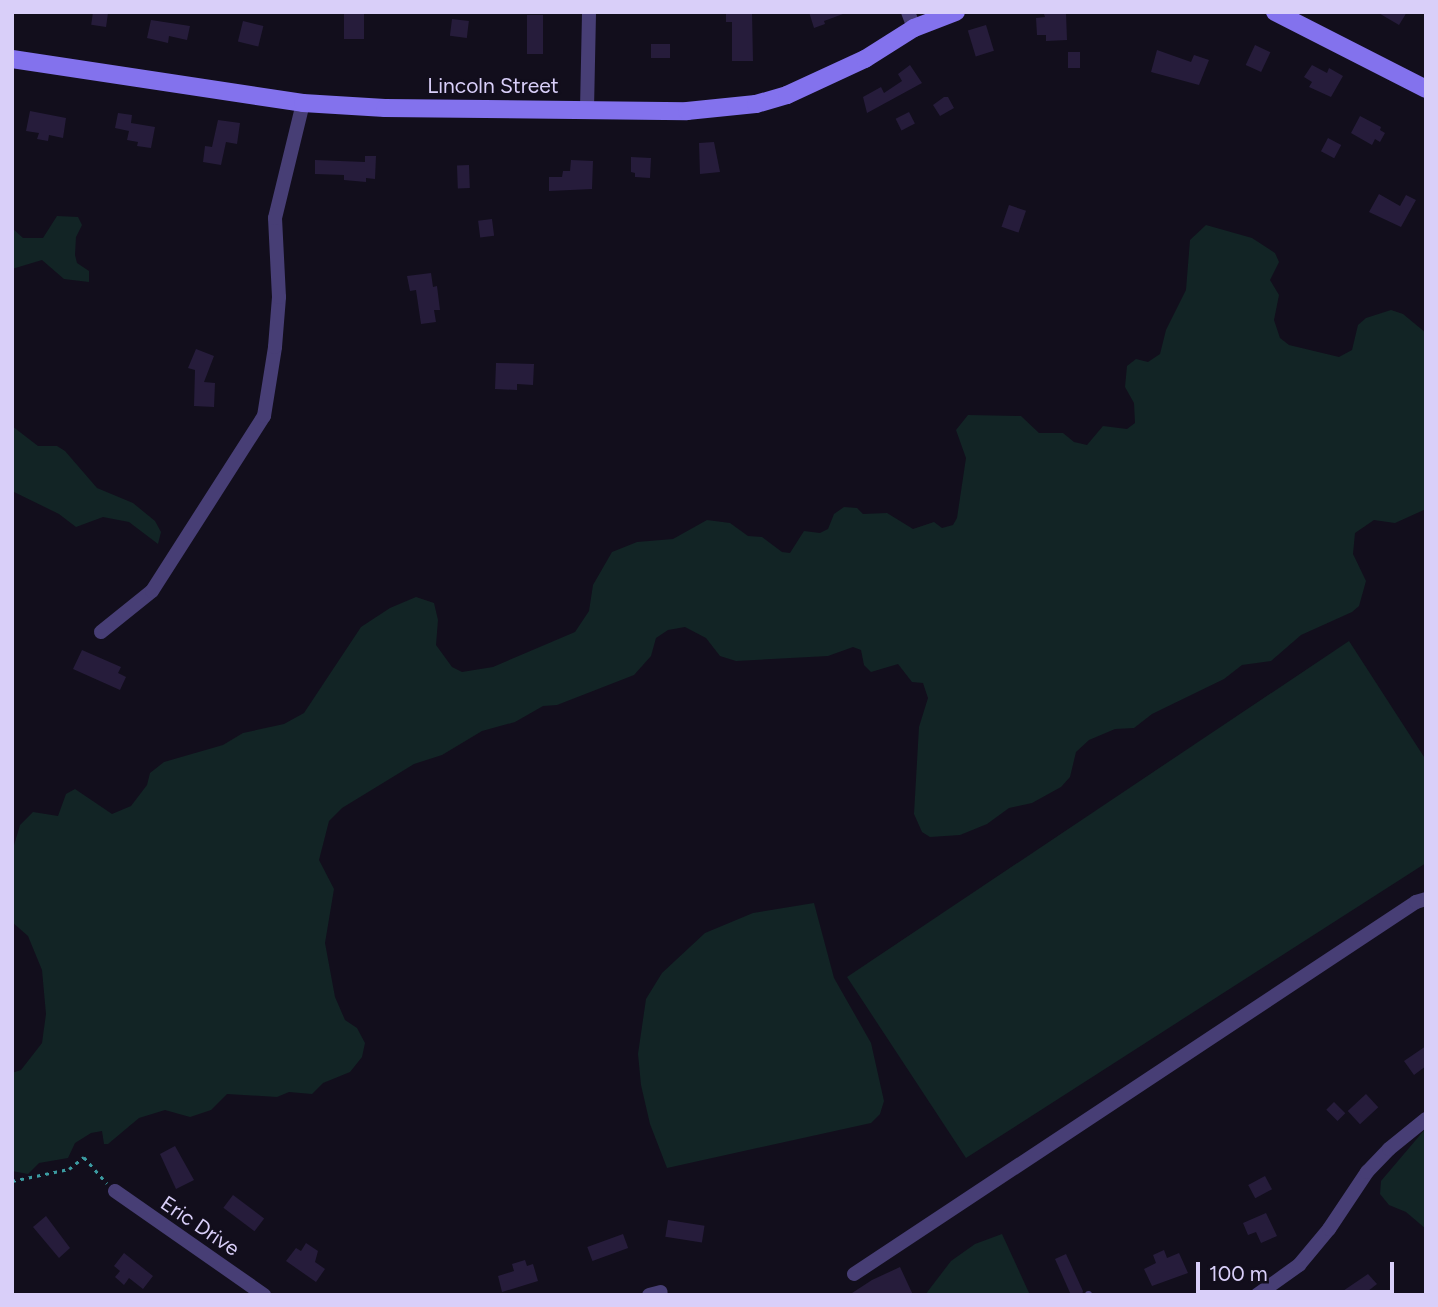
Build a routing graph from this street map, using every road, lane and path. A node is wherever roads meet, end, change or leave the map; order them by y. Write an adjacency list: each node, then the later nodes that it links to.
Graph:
1 (589, 12): 8 (street)
2 (956, 12): 4 (main road, Lincoln Street)
3 (1275, 12): 6 (main road)
4 (911, 20): 8 (main road, Lincoln Street)
5 (12, 60): 7 (main road, Lincoln Street)
6 (1426, 89)
7 (303, 103): 8 (main road, Lincoln Street); 9 (street)
8 (587, 109)
9 (101, 632)
10 (1426, 899): 14 (street)
11 (1426, 1119): 16 (street)
12 (12, 1181): 13 (path)
13 (115, 1191): 15 (street, Eric Drive)
14 (854, 1274)
15 (264, 1295)
16 (1257, 1295)

